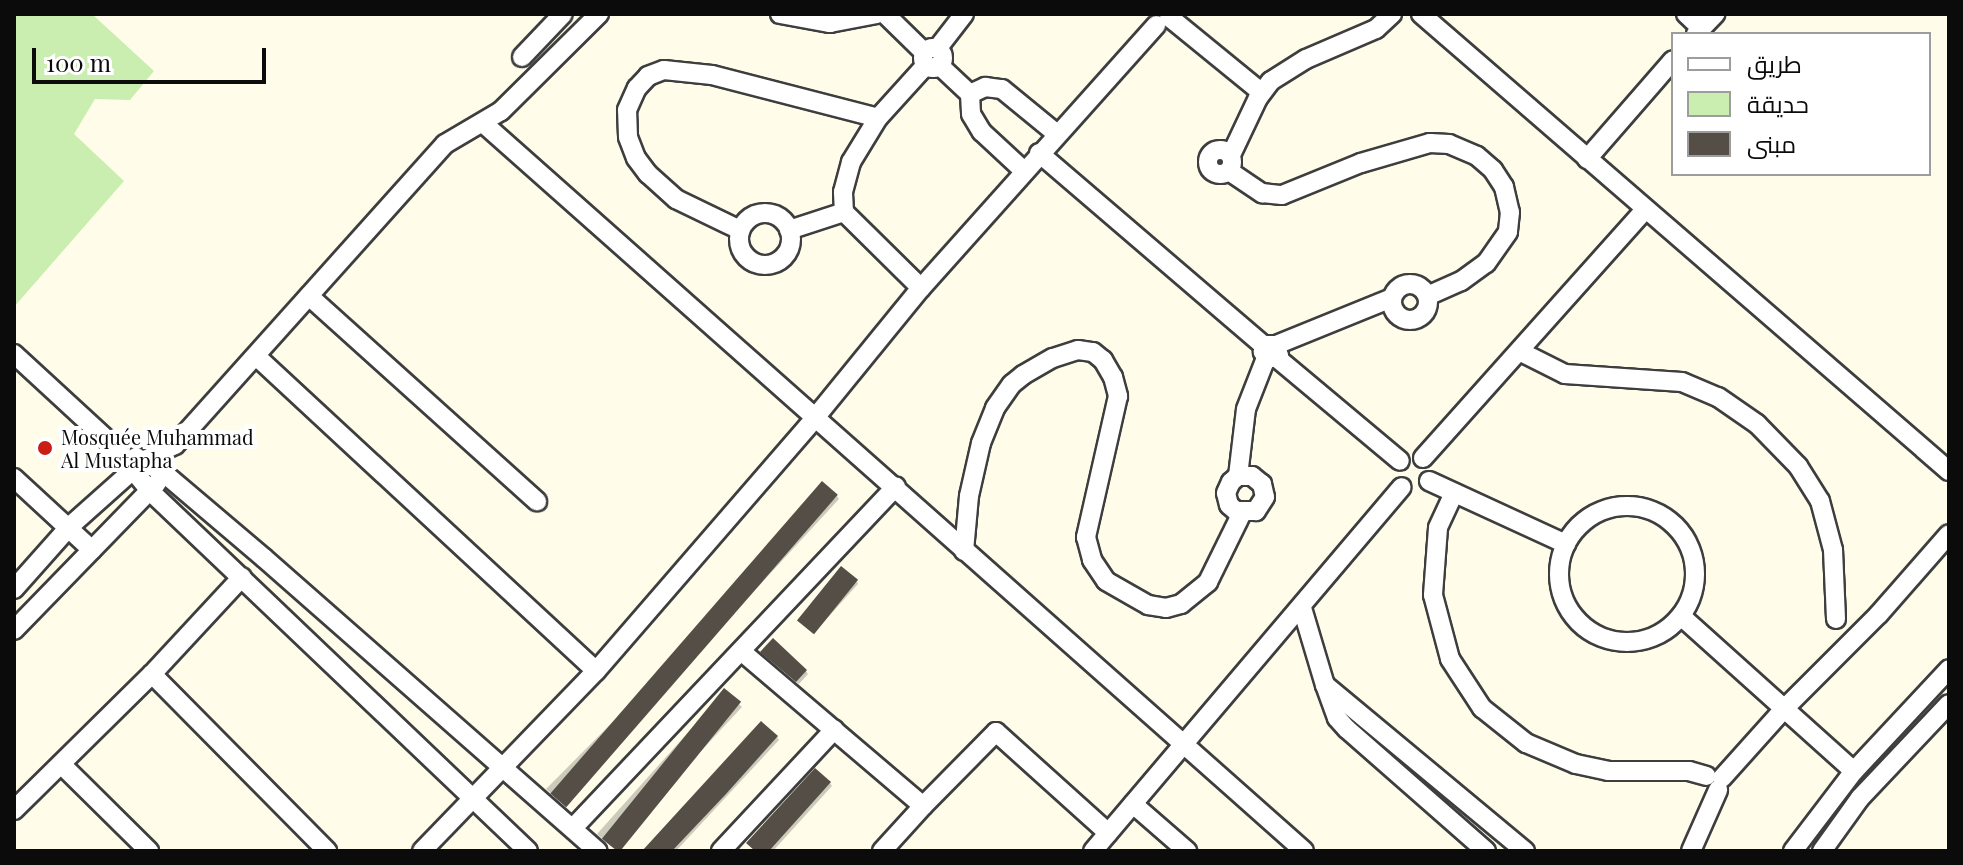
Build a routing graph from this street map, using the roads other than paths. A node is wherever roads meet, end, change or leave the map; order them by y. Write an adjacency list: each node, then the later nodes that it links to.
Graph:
1 (599, 14): 13 (street)
2 (780, 14): 3 (street)
3 (877, 14)
4 (885, 14): 15 (street)
5 (964, 14): 15 (street)
6 (1392, 14): 17 (street)
7 (1421, 14): 23 (street)
8 (1686, 14): 12 (street)
9 (1715, 14): 12 (street)
10 (556, 16): 13 (street); 14 (street)
11 (1161, 18): 17 (street); 21 (street)
12 (1699, 31)
13 (577, 38): 20 (street)
14 (522, 57)
15 (932, 58): 18 (street); 19 (street)
16 (1671, 62): 23 (street)
17 (1261, 92): 31 (street)
18 (970, 94): 21 (street); 24 (street)
19 (878, 118): 26 (street); 27 (street)
20 (483, 123): 30 (street); 37 (street)
21 (1057, 134): 22 (street)
22 (1039, 153): 24 (street); 33 (street)
23 (1587, 159): 25 (street)
24 (1023, 170): 29 (street)
25 (1645, 210): 34 (street); 42 (street)
26 (844, 212): 28 (street); 29 (street)
27 (740, 230): 28 (street); 28 (street)
28 (789, 230)
29 (921, 288): 37 (street)
30 (309, 296): 36 (street); 51 (street)
31 (1427, 296): 32 (street); 32 (street)
32 (1392, 298): 33 (street)
33 (1271, 352): 40 (street); 44 (street)
34 (1521, 352): 39 (street); 62 (street)
35 (14, 354): 41 (street)
36 (256, 356): 38 (street); 66 (street)
37 (814, 419): 47 (street); 66 (street)
38 (175, 445): 41 (street); 43 (street)
39 (1423, 458): 40 (street); 46 (street)
40 (1400, 461): 48 (street)
41 (138, 466): 43 (street); 49 (street); 53 (street)
42 (1949, 471)
43 (165, 474): 49 (street); 74 (street)
44 (1238, 476): 52 (street); 52 (street)
45 (14, 478): 53 (street)
46 (1429, 481): 48 (street); 50 (street)
47 (896, 486): 57 (street); 64 (street)
48 (1402, 487): 60 (street)
49 (150, 491): 56 (street); 58 (street)
50 (1454, 493): 55 (street); 76 (street)
51 (537, 501)
52 (1242, 513): 57 (street)
53 (69, 527): 56 (street); 59 (street)
54 (1949, 534): 70 (street)
55 (1566, 544): 61 (street); 61 (street)
56 (92, 550): 63 (street)
57 (964, 551): 72 (street)
58 (242, 577): 67 (street); 78 (street)
59 (14, 589)
60 (1302, 608): 68 (street); 72 (street)
61 (1681, 616): 70 (street)
62 (1836, 619)
63 (14, 630)
64 (741, 651): 71 (street); 85 (street)
65 (1949, 669): 75 (street)
66 (596, 671): 74 (street)
67 (152, 674): 73 (street); 88 (street)
68 (1325, 685): 77 (street); 82 (street)
69 (1949, 704): 101 (street)
70 (1784, 709): 75 (street); 76 (street)
71 (834, 730): 80 (street); 92 (street)
72 (1184, 743): 79 (street); 96 (street)
73 (61, 764): 83 (street); 87 (street)
74 (504, 768): 78 (street); 85 (street)
75 (1854, 771): 100 (street)
76 (1716, 782): 99 (street)
77 (1450, 789): 81 (street); 82 (street)
78 (473, 800): 89 (street); 90 (street)
79 (1133, 804): 86 (street); 95 (street)
80 (923, 806): 86 (street); 93 (street)
81 (1471, 806): 84 (street); 98 (street)
82 (1436, 807): 84 (street)
83 (14, 810)
84 (1456, 824): 97 (street)
85 (573, 828): 91 (street)
86 (1108, 833): 94 (street)
87 (149, 851)
88 (327, 851)
89 (422, 851)
90 (528, 851)
91 (598, 851)
92 (721, 851)
93 (882, 851)
94 (1093, 851)
95 (1187, 851)
96 (1304, 851)
97 (1486, 851)
98 (1525, 851)
99 (1691, 851)
100 (1793, 851)
101 (1822, 851)

